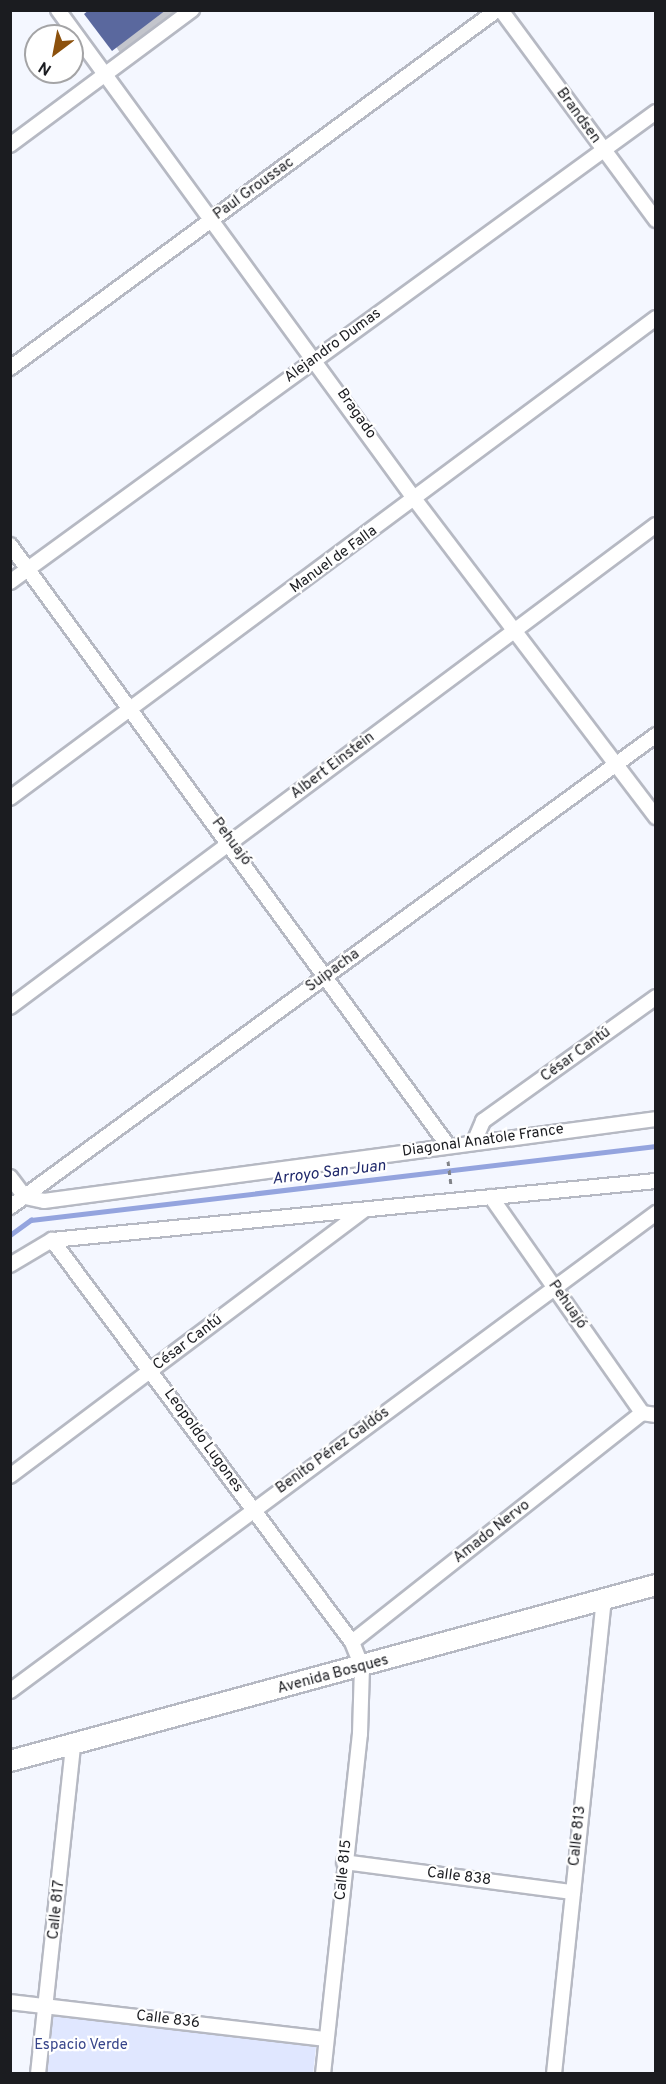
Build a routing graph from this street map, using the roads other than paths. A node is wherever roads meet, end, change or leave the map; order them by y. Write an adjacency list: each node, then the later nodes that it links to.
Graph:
1 (58, 10): 4 (street, Bragado)
2 (192, 10): 4 (street)
3 (499, 10): 7 (street, Brandsen); 8 (street, Paul Groussac)
4 (106, 74): 6 (street); 8 (street, Bragado)
5 (656, 112): 7 (street, Alejandro Dumas)
6 (10, 145)
7 (603, 150): 9 (street, Brandsen); 11 (street, Alejandro Dumas)
8 (213, 219): 11 (street, Bragado); 12 (street, Paul Groussac)
9 (656, 220)
10 (656, 318): 13 (street, Manuel de Falla)
11 (316, 358): 13 (street, Bragado); 16 (street, Alejandro Dumas)
12 (10, 368)
13 (416, 501): 18 (street, Bragado); 19 (street, Manuel de Falla)
14 (656, 525): 18 (street, Albert Einstein)
15 (10, 544): 16 (street, Pehuajó)
16 (28, 568): 17 (street, Alejandro Dumas); 19 (street, Pehuajó)
17 (10, 582)
18 (516, 628): 21 (street, Bragado); 24 (street, Albert Einstein)
19 (129, 709): 22 (street, Manuel de Falla); 24 (street, Pehuajó)
20 (656, 735): 21 (street, Suipacha)
21 (618, 762): 23 (street, Bragado); 25 (street, Suipacha)
22 (10, 798)
23 (656, 817)
24 (232, 842): 25 (street, Pehuajó); 27 (street, Albert Einstein)
25 (327, 975): 30 (street, Pehuajó); 33 (street, Suipacha)
26 (656, 997): 29 (street, César Cantú)
27 (10, 1007)
28 (656, 1119): 29 (street, Diagonal Anatole France)
29 (475, 1140): 30 (street, Diagonal Anatole France)
30 (447, 1150): 33 (street, Diagonal Anatole France)
31 (10, 1177): 33 (street)
32 (656, 1181): 34 (street)
33 (25, 1197): 35 (street, Suipacha)
34 (491, 1197): 36 (street); 40 (street, Pehuajó)
35 (10, 1207)
36 (365, 1210): 38 (street); 41 (street, César Cantú)
37 (656, 1213): 40 (street, Benito Pérez Galdós)
38 (52, 1240): 39 (street); 41 (street, Leopoldo Lugones)
39 (10, 1265)
40 (555, 1287): 42 (street, Pehuajó); 44 (street, Benito Pérez Galdós)
41 (152, 1371): 43 (street, César Cantú); 44 (street, Leopoldo Lugones)
42 (649, 1414): 47 (street, Amado Nervo)
43 (10, 1476)
44 (253, 1510): 47 (street, Leopoldo Lugones); 49 (street, Benito Pérez Galdós)
45 (656, 1585): 46 (main road, Avenida Bosques)
46 (604, 1599): 48 (main road, Avenida Bosques); 53 (street, Calle 813)
47 (352, 1642): 48 (street)
48 (362, 1667): 50 (main road, Avenida Bosques); 52 (street, Calle 815)
49 (10, 1691)
50 (73, 1746): 51 (main road, Avenida Bosques); 55 (street, Calle 817)
51 (10, 1761)
52 (344, 1862): 53 (street, Calle 838); 56 (street, Calle 815)
53 (573, 1892): 59 (street, Calle 813)
54 (10, 2002): 55 (street, Calle 836)
55 (46, 2006): 56 (street, Calle 836); 57 (street, Calle 817)
56 (326, 2038): 58 (street, Calle 815)
57 (38, 2073)
58 (323, 2073)
59 (554, 2073)

